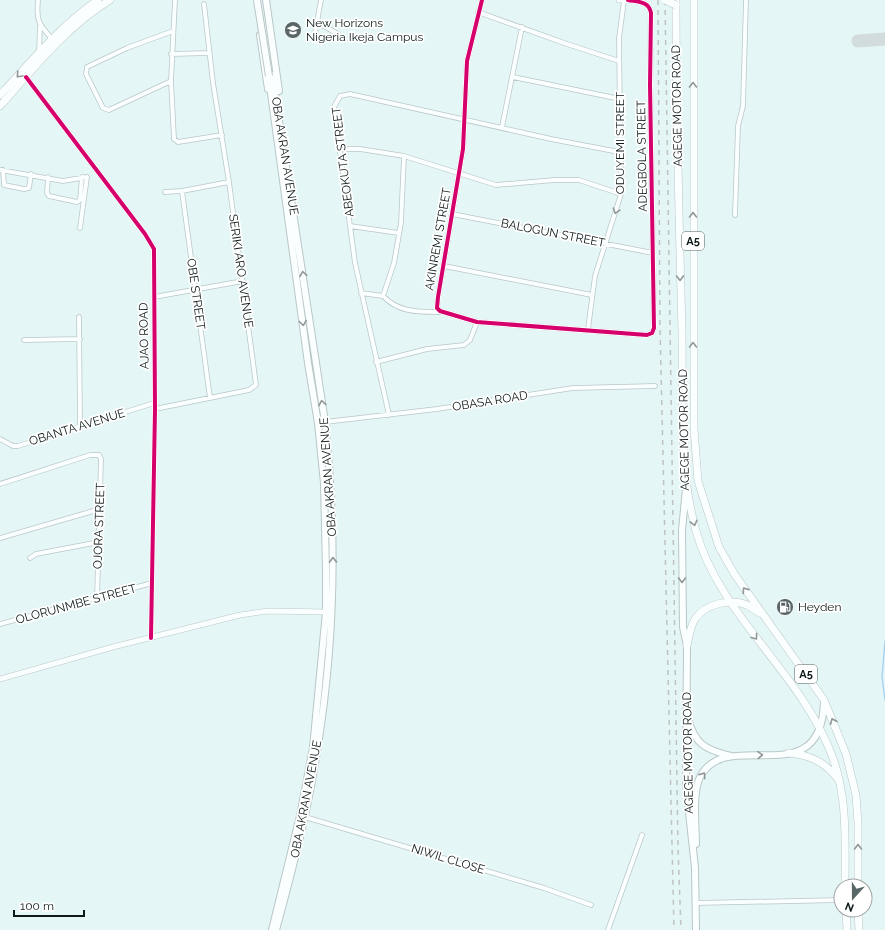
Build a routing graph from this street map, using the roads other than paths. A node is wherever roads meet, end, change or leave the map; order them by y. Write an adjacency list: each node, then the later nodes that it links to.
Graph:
1 (38, 0): 20 (street)
2 (98, 0): 25 (main road)
3 (110, 0): 31 (main road)
4 (175, 0): 22 (street)
5 (256, 0): 17 (main road); 30 (main road, OBA AKRAN AVENUE, bridge)
6 (262, 0): 30 (main road, OBA AKRAN AVENUE)
7 (266, 0): 16 (main road)
8 (321, 0): 19 (street)
9 (482, 0): 18 (street, AKINREMI STREET)
10 (624, 0): 29 (street, ODUYEMI STREET); 60 (street, ADEGBOLA STREET)
11 (664, 0): 14 (main road, bridge)
12 (694, 0): 93 (main road, AGEGE MOTOR ROAD / A5, one-way to 12)
13 (746, 0): 55 (street)
14 (676, 3): 84 (main road, AGEGE MOTOR ROAD / A5, one-way to 84)
15 (204, 4): 26 (street, SERIKI ARO AVENUE)
16 (267, 10): 17 (main road); 36 (main road)
17 (256, 12): 38 (main road)
18 (478, 12): 21 (street); 39 (street, AKINREMI STREET)
19 (317, 22): 23 (street); 24 (street)
20 (40, 25): 25 (street); 27 (street)
21 (522, 27): 29 (street); 32 (street)
22 (173, 31): 28 (street); 33 (street)
23 (315, 33)
24 (338, 34)
25 (52, 40): 27 (main road)
26 (209, 53): 28 (street); 41 (street, SERIKI ARO AVENUE)
27 (38, 54): 34 (main road, one-way to 34)
28 (171, 54): 33 (street)
29 (619, 61): 35 (street, ODUYEMI STREET)
30 (270, 76): 36 (main road, OBA AKRAN AVENUE); 38 (main road, OBA AKRAN AVENUE)
31 (26, 77): 37 (main road); 67 (street, AJAO ROAD)
32 (512, 77): 35 (street); 40 (street)
33 (171, 81): 41 (street)
34 (0, 95)
35 (620, 99): 43 (street, ODUYEMI STREET)
36 (278, 104): 80 (main road, OBA AKRAN AVENUE, one-way to 36)
37 (0, 106)
38 (274, 110): 92 (main road, OBA AKRAN AVENUE, one-way to 92)
39 (465, 119): 40 (street, ABEOKUTA STREET); 42 (street, ABEOKUTA STREET); 46 (street, AKINREMI STREET)
40 (502, 127): 43 (street, ABEOKUTA STREET)
41 (222, 134): 50 (street, SERIKI ARO AVENUE)
42 (341, 149): 44 (street); 56 (street, ABEOKUTA STREET)
43 (619, 152): 53 (street, ODUYEMI STREET)
44 (404, 156): 46 (street); 58 (street)
45 (1, 170): 47 (street); 47 (street)
46 (460, 173): 53 (street); 54 (street, AKINREMI STREET)
47 (31, 174): 48 (street)
48 (48, 177): 49 (street); 49 (street)
49 (82, 177): 57 (street)
50 (229, 182): 51 (street); 62 (street, SERIKI ARO AVENUE)
51 (182, 191): 52 (street); 63 (street, OBE STREET)
52 (165, 192)
53 (621, 194): 59 (street, ODUYEMI STREET, one-way to 59)
54 (452, 214): 59 (street, BALOGUN STREET); 61 (street, AKINREMI STREET)
55 (735, 215)
56 (350, 226): 58 (street); 64 (street, ABEOKUTA STREET)
57 (80, 228)
58 (399, 233): 66 (street)
59 (605, 242): 60 (street, BALOGUN STREET); 65 (street, ODUYEMI STREET)
60 (653, 253): 71 (street, ADEGBOLA STREET)
61 (444, 266): 65 (street); 68 (street, AKINREMI STREET)
62 (243, 281): 63 (street); 76 (street, SERIKI ARO AVENUE)
63 (196, 290): 67 (street); 76 (street, OBE STREET)
64 (361, 293): 66 (street); 74 (street, ABEOKUTA STREET)
65 (592, 295): 71 (street, ODUYEMI STREET)
66 (383, 296): 68 (street)
67 (154, 297): 77 (street, AJAO ROAD)
68 (441, 312): 70 (street)
69 (79, 318): 72 (street)
70 (477, 322): 71 (street); 74 (street)
71 (588, 329)
72 (80, 339): 73 (street); 81 (street)
73 (24, 340)
74 (376, 362): 79 (street, ABEOKUTA STREET)
75 (656, 386): 79 (street, OBASA ROAD)
76 (210, 398): 78 (street, SERIKI ARO AVENUE)
77 (154, 403): 78 (street, AJAO ROAD); 81 (street, OBANTA AVENUE)
78 (155, 409): 89 (street, AJAO ROAD)
79 (389, 416): 80 (street, OBASA ROAD)
80 (325, 422): 92 (main road, OBA AKRAN AVENUE, one-way to 80)
81 (80, 427): 82 (street, OBANTA AVENUE)
82 (0, 439)
83 (0, 484): 85 (street, OJORA STREET)
84 (686, 485): 91 (main road, A5, one-way to 91); 96 (main road, AGEGE MOTOR ROAD, one-way to 96)
85 (100, 508): 86 (street); 87 (street, OJORA STREET)
86 (0, 538)
87 (99, 542): 88 (street); 90 (street, OJORA STREET)
88 (30, 558)
89 (152, 583): 90 (street, OLORUNMBE STREET); 95 (street, AJAO ROAD)
90 (97, 598): 94 (street, OLORUNMBE STREET)
91 (730, 602): 93 (main road); 96 (main road); 100 (main road, A5, one-way to 100)
92 (329, 612): 95 (street); 104 (main road, OBA AKRAN AVENUE); 114 (main road, OBA AKRAN AVENUE)
93 (764, 616): 98 (main road, A5)
94 (0, 624)
95 (151, 638): 97 (street)
96 (687, 646): 99 (main road, AGEGE MOTOR ROAD)
97 (0, 679)
98 (824, 700): 100 (main road); 108 (main road, A5, one-way to 98)
99 (686, 710): 102 (main road); 106 (main road, AGEGE MOTOR ROAD)
100 (820, 729): 101 (main road); 103 (main road, A5)
101 (789, 753): 102 (main road, one-way to 101); 103 (main road)
102 (732, 757): 106 (main road, one-way to 102)
103 (841, 785): 107 (main road, A5)
104 (305, 817): 111 (street, NIWIL CLOSE); 115 (main road, OBA AKRAN AVENUE)
105 (642, 835): 116 (street)
106 (695, 868): 110 (main road, AGEGE MOTOR ROAD)
107 (846, 878)
108 (858, 878)
109 (833, 900): 110 (street)
110 (696, 903): 117 (main road, AGEGE MOTOR ROAD)
111 (591, 905)
112 (846, 918): 118 (main road)
113 (859, 918): 119 (main road)
114 (272, 930)
115 (276, 930)
116 (608, 930)
117 (696, 930)
118 (847, 930)
119 (860, 930)

